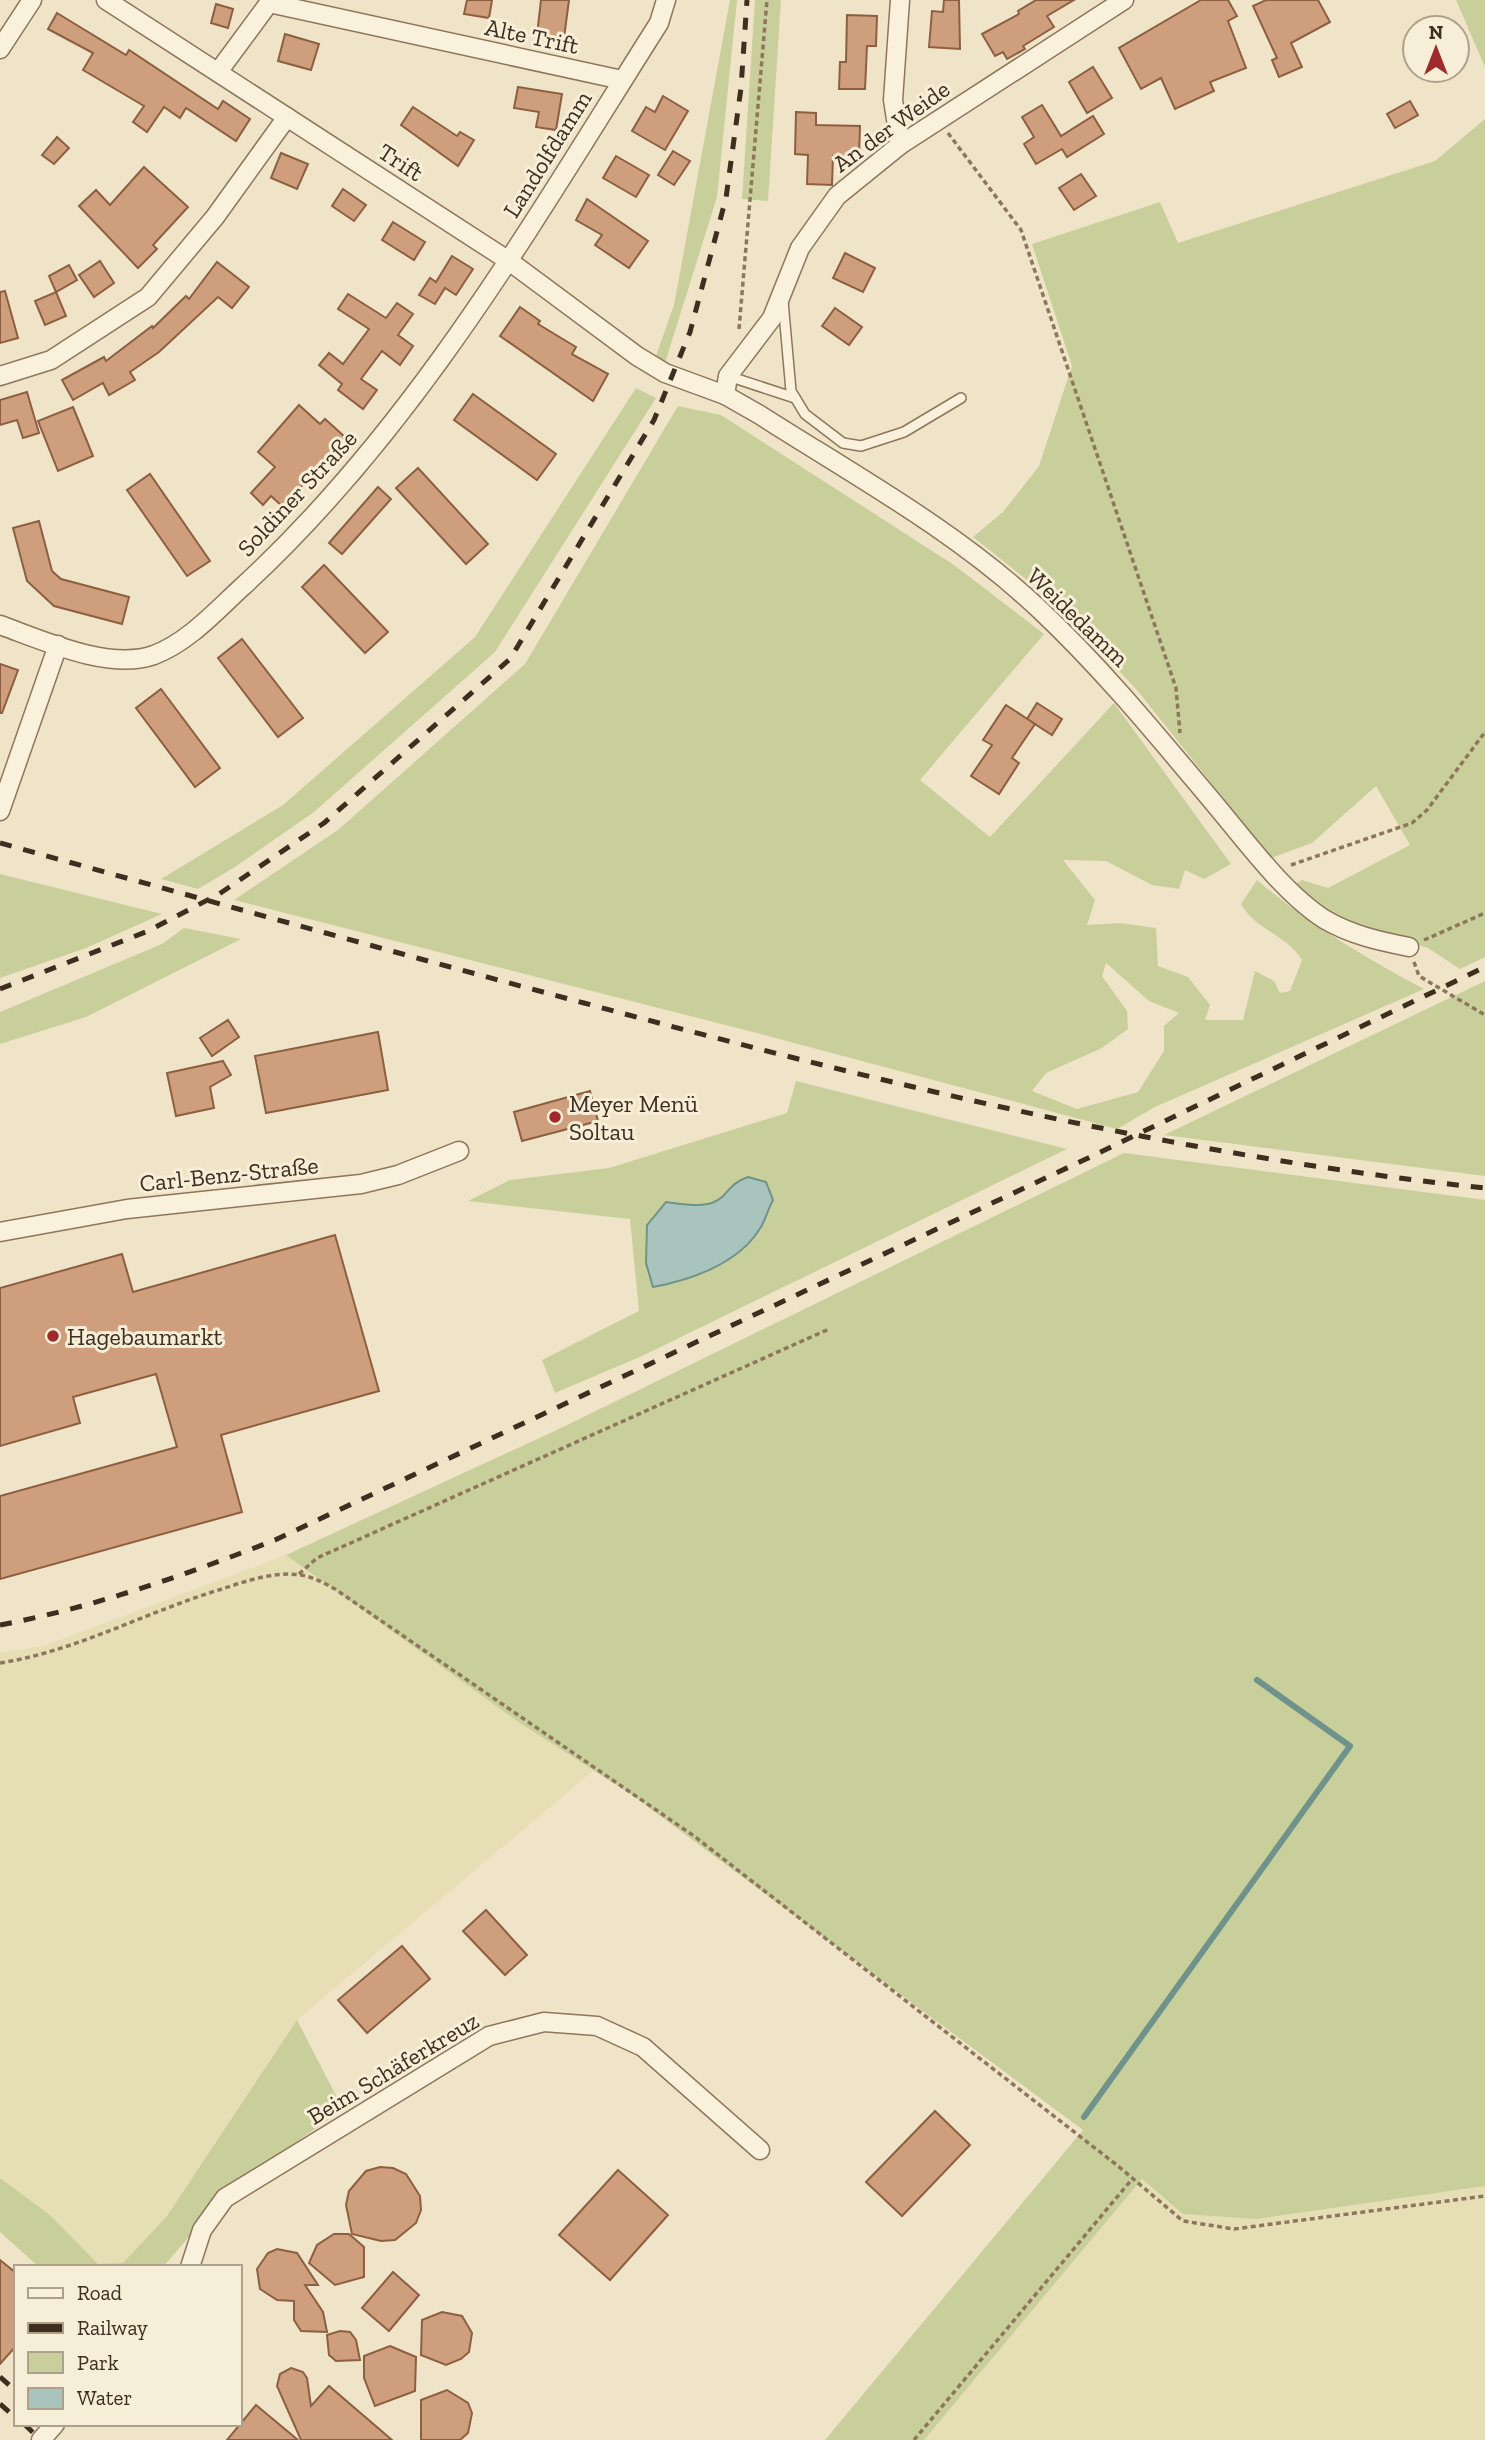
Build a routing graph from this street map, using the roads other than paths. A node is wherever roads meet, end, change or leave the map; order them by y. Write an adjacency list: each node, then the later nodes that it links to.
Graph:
1 (32, 0): 8 (street)
2 (106, 0): 6 (street, Trift)
3 (666, 0): 10 (street, Landolfdamm)
4 (900, 0): 12 (street)
5 (1124, 0): 7 (street, An der Weide)
6 (130, 7): 9 (street, Trift)
7 (1095, 8): 12 (street, An der Weide)
8 (0, 50)
9 (218, 72): 10 (street, Alte Trift); 11 (street, Trift)
10 (622, 80): 13 (street, Landolfdamm)
11 (287, 117): 13 (street, Trift); 17 (street)
12 (900, 145): 14 (street, An der Weide)
13 (509, 261): 16 (street, Trift); 22 (street, Soldiner Straße)
14 (782, 292): 15 (street, An der Weide); 19 (lane)
15 (732, 370): 18 (street, An der Weide); 19 (lane)
16 (665, 373): 18 (street, Weidedamm)
17 (0, 376)
18 (725, 395): 24 (street, Weidedamm)
19 (795, 398): 20 (lane)
20 (961, 398)
21 (0, 625): 22 (street, Soldiner Straße)
22 (58, 645): 23 (street)
23 (0, 811)
24 (1409, 947)
25 (459, 1151): 26 (street, Carl-Benz-Straße)
26 (0, 1231)
27 (760, 2150): 28 (street, Beim Schäferkreuz)
28 (191, 2265)
29 (53, 2426): 30 (street)
30 (41, 2440)

